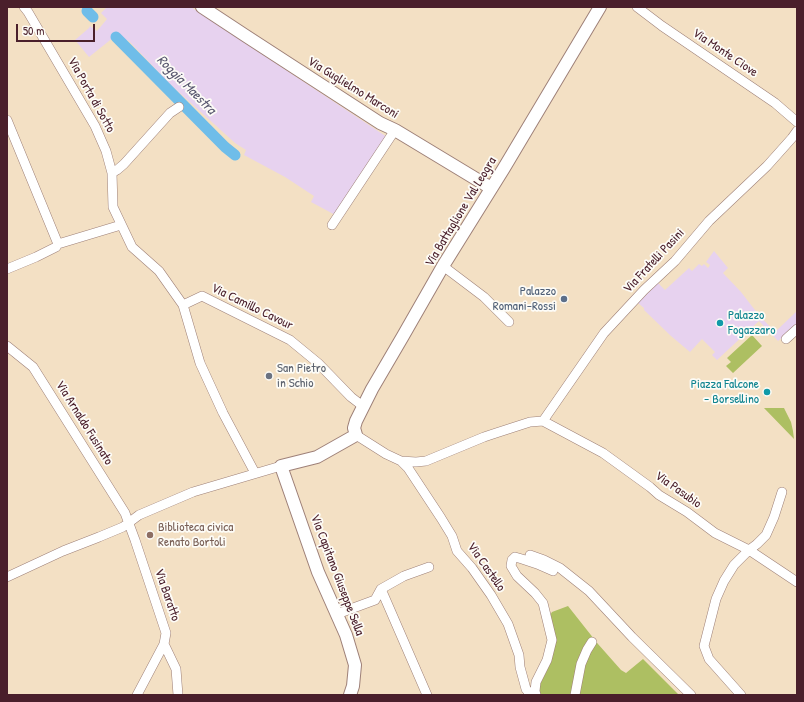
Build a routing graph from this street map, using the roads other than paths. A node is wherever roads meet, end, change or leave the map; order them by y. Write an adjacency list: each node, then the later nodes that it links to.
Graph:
1 (24, 7): 10 (street, Via Porta di Sotto)
2 (202, 7): 8 (street, Via Guglielmo Marconi)
3 (600, 7): 11 (street, Via Battaglione Val Leogra)
4 (637, 7): 7 (street, Via Monte Ciove)
5 (179, 107): 10 (street)
6 (7, 120): 14 (street)
7 (797, 122)
8 (395, 130): 11 (street, Via Guglielmo Marconi); 13 (street)
9 (797, 131): 23 (street, Via Fratelli Pasini)
10 (112, 173): 12 (street, Via Porta di Sotto)
11 (491, 188): 15 (street, Via Battaglione Val Leogra)
12 (121, 225): 14 (street); 17 (street)
13 (332, 225)
14 (58, 244): 16 (street)
15 (443, 266): 18 (street); 22 (street, Via Battaglione Val Leogra)
16 (7, 269)
17 (183, 305): 22 (street, Via Camillo Cavour); 27 (street)
18 (509, 322)
19 (797, 329): 20 (street)
20 (786, 339)
21 (7, 346): 29 (street, Via Arnaldo Fusinato)
22 (364, 407): 24 (street, Via Battaglione Val Leogra)
23 (543, 421): 25 (street); 30 (street, Via Pasubio)
24 (356, 434): 25 (street); 26 (street)
25 (402, 461): 44 (street, Via Castello)
26 (281, 466): 27 (street); 37 (street, Via Capitano Giuseppe Sella)
27 (255, 473): 29 (street)
28 (782, 492): 30 (street)
29 (129, 523): 34 (street); 39 (street, Via Baratto)
30 (749, 550): 35 (street, Via Pasubio); 48 (street)
31 (530, 555): 33 (street)
32 (429, 567): 36 (street)
33 (569, 575): 45 (street); 47 (street)
34 (7, 577)
35 (797, 582)
36 (381, 589): 37 (street); 43 (street)
37 (337, 614): 42 (street, Via Capitano Giuseppe Sella)
38 (592, 642): 46 (street)
39 (164, 644): 40 (street); 41 (street)
40 (137, 695)
41 (178, 695)
42 (350, 695)
43 (427, 695)
44 (531, 695)
45 (536, 695)
46 (575, 695)
47 (691, 695)
48 (741, 695)

